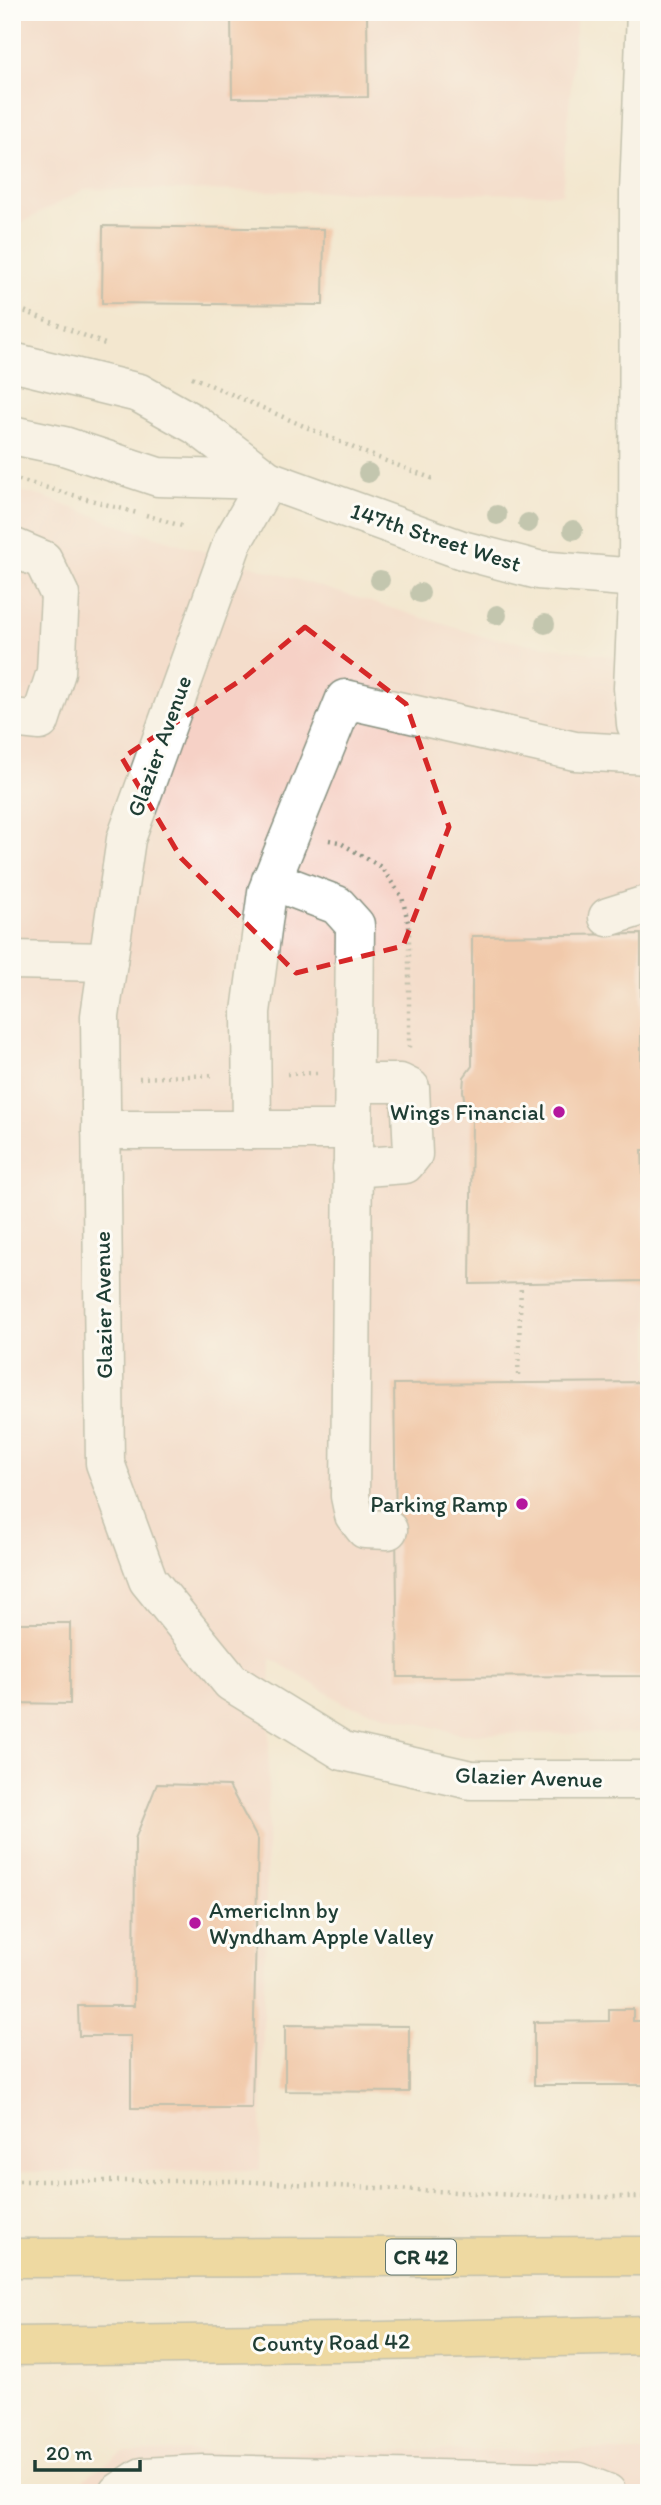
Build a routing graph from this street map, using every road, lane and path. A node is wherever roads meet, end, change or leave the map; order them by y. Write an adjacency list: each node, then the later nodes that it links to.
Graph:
1 (646, 12): 12 (street)
2 (12, 306): 3 (path)
3 (117, 349)
4 (12, 362): 8 (street, 147th Street West)
5 (183, 373): 9 (path)
6 (12, 435): 8 (street, 147th Street West)
7 (12, 478): 10 (path)
8 (268, 480): 12 (street, 147th Street West); 19 (street, Glazier Avenue)
9 (436, 480)
10 (185, 527)
11 (12, 547): 13 (street)
12 (643, 578): 14 (street)
13 (12, 718)
14 (649, 752): 15 (street)
15 (271, 880): 20 (street); 22 (street)
16 (649, 904): 17 (street)
17 (608, 917)
18 (12, 960): 19 (street)
19 (108, 961): 21 (street, Glazier Avenue)
20 (354, 1083): 23 (street); 24 (street)
21 (101, 1130): 22 (street); 28 (street, Glazier Avenue)
22 (252, 1130): 23 (street)
23 (353, 1130): 24 (street)
24 (352, 1168): 27 (street)
25 (520, 1285): 26 (path)
26 (518, 1375)
27 (388, 1530)
28 (649, 1780)
29 (12, 2181): 30 (path)
30 (649, 2197)
31 (649, 2256): 32 (highway, CR 42)
32 (12, 2258)
33 (649, 2334): 34 (highway, County Road 42)
34 (12, 2346)
35 (118, 2493): 36 (street)
36 (607, 2493)

